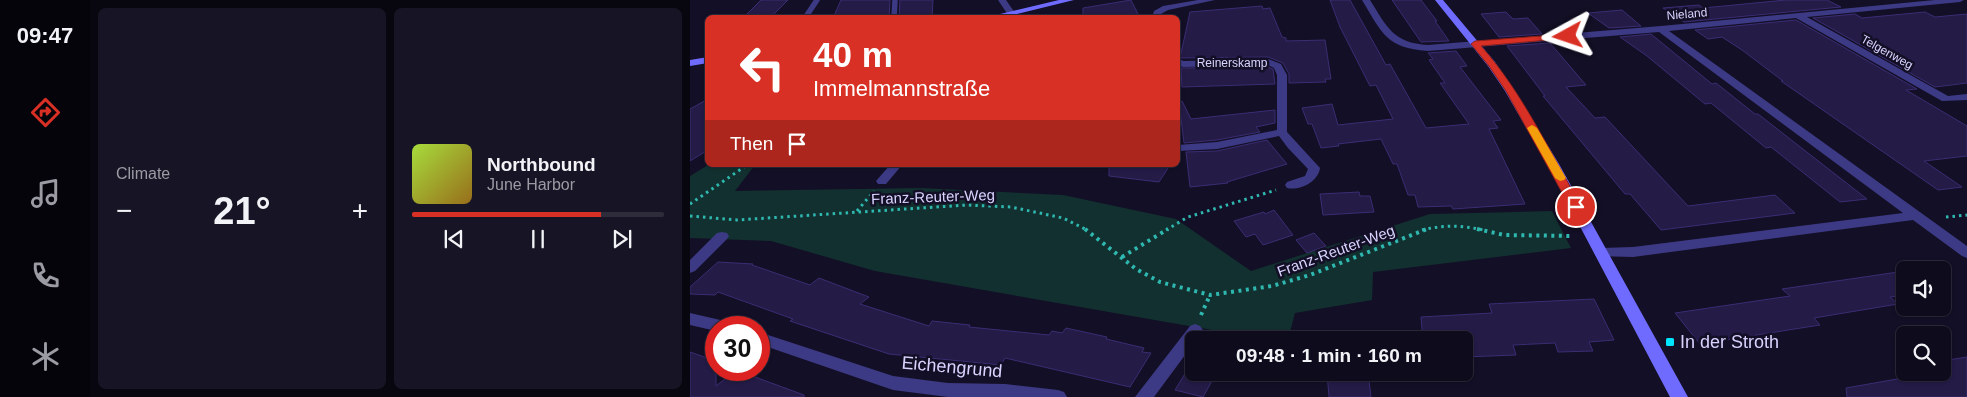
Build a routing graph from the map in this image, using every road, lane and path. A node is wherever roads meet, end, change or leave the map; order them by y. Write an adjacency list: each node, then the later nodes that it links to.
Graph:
1 (816, 0): 9 (lane)
2 (896, 0): 10 (lane)
3 (1002, 0): 11 (street)
4 (1070, 0): 11 (street)
5 (1211, 0): 12 (street)
6 (1366, 0): 15 (street, Nieland)
7 (1439, 0): 15 (street)
8 (1960, 0): 13 (street, Nieland)
9 (807, 15)
10 (894, 15)
11 (1005, 15)
12 (1157, 15)
13 (1798, 16): 14 (street, Nieland); 19 (street, Telgenweg)
14 (1661, 29): 15 (street, Nieland); 28 (street)
15 (1475, 44): 31 (street)
16 (705, 60): 17 (street)
17 (690, 63)
18 (1180, 63): 20 (street, Reinerskamp)
19 (1967, 97)
20 (1282, 132): 21 (street); 25 (street)
21 (1180, 148)
22 (744, 167): 26 (path)
23 (894, 167): 24 (street)
24 (882, 181): 27 (path)
25 (1291, 185): 34 (path)
26 (690, 204)
27 (857, 211): 29 (path, Franz-Reuter-Weg); 34 (path, Franz-Reuter-Weg)
28 (1916, 215): 32 (street); 33 (street)
29 (690, 216)
30 (722, 236): 35 (street)
31 (1591, 236): 32 (street); 36 (path, Franz-Reuter-Weg)
32 (1601, 253): 43 (street)
33 (1967, 253)
34 (1122, 257): 36 (path, Franz-Reuter-Weg)
35 (690, 268)
36 (1210, 295): 39 (path)
37 (690, 319): 38 (street)
38 (705, 322)
39 (1195, 330): 42 (street)
40 (770, 342): 41 (street, Eichengrund)
41 (1058, 397)
42 (1144, 397)
43 (1679, 397)

